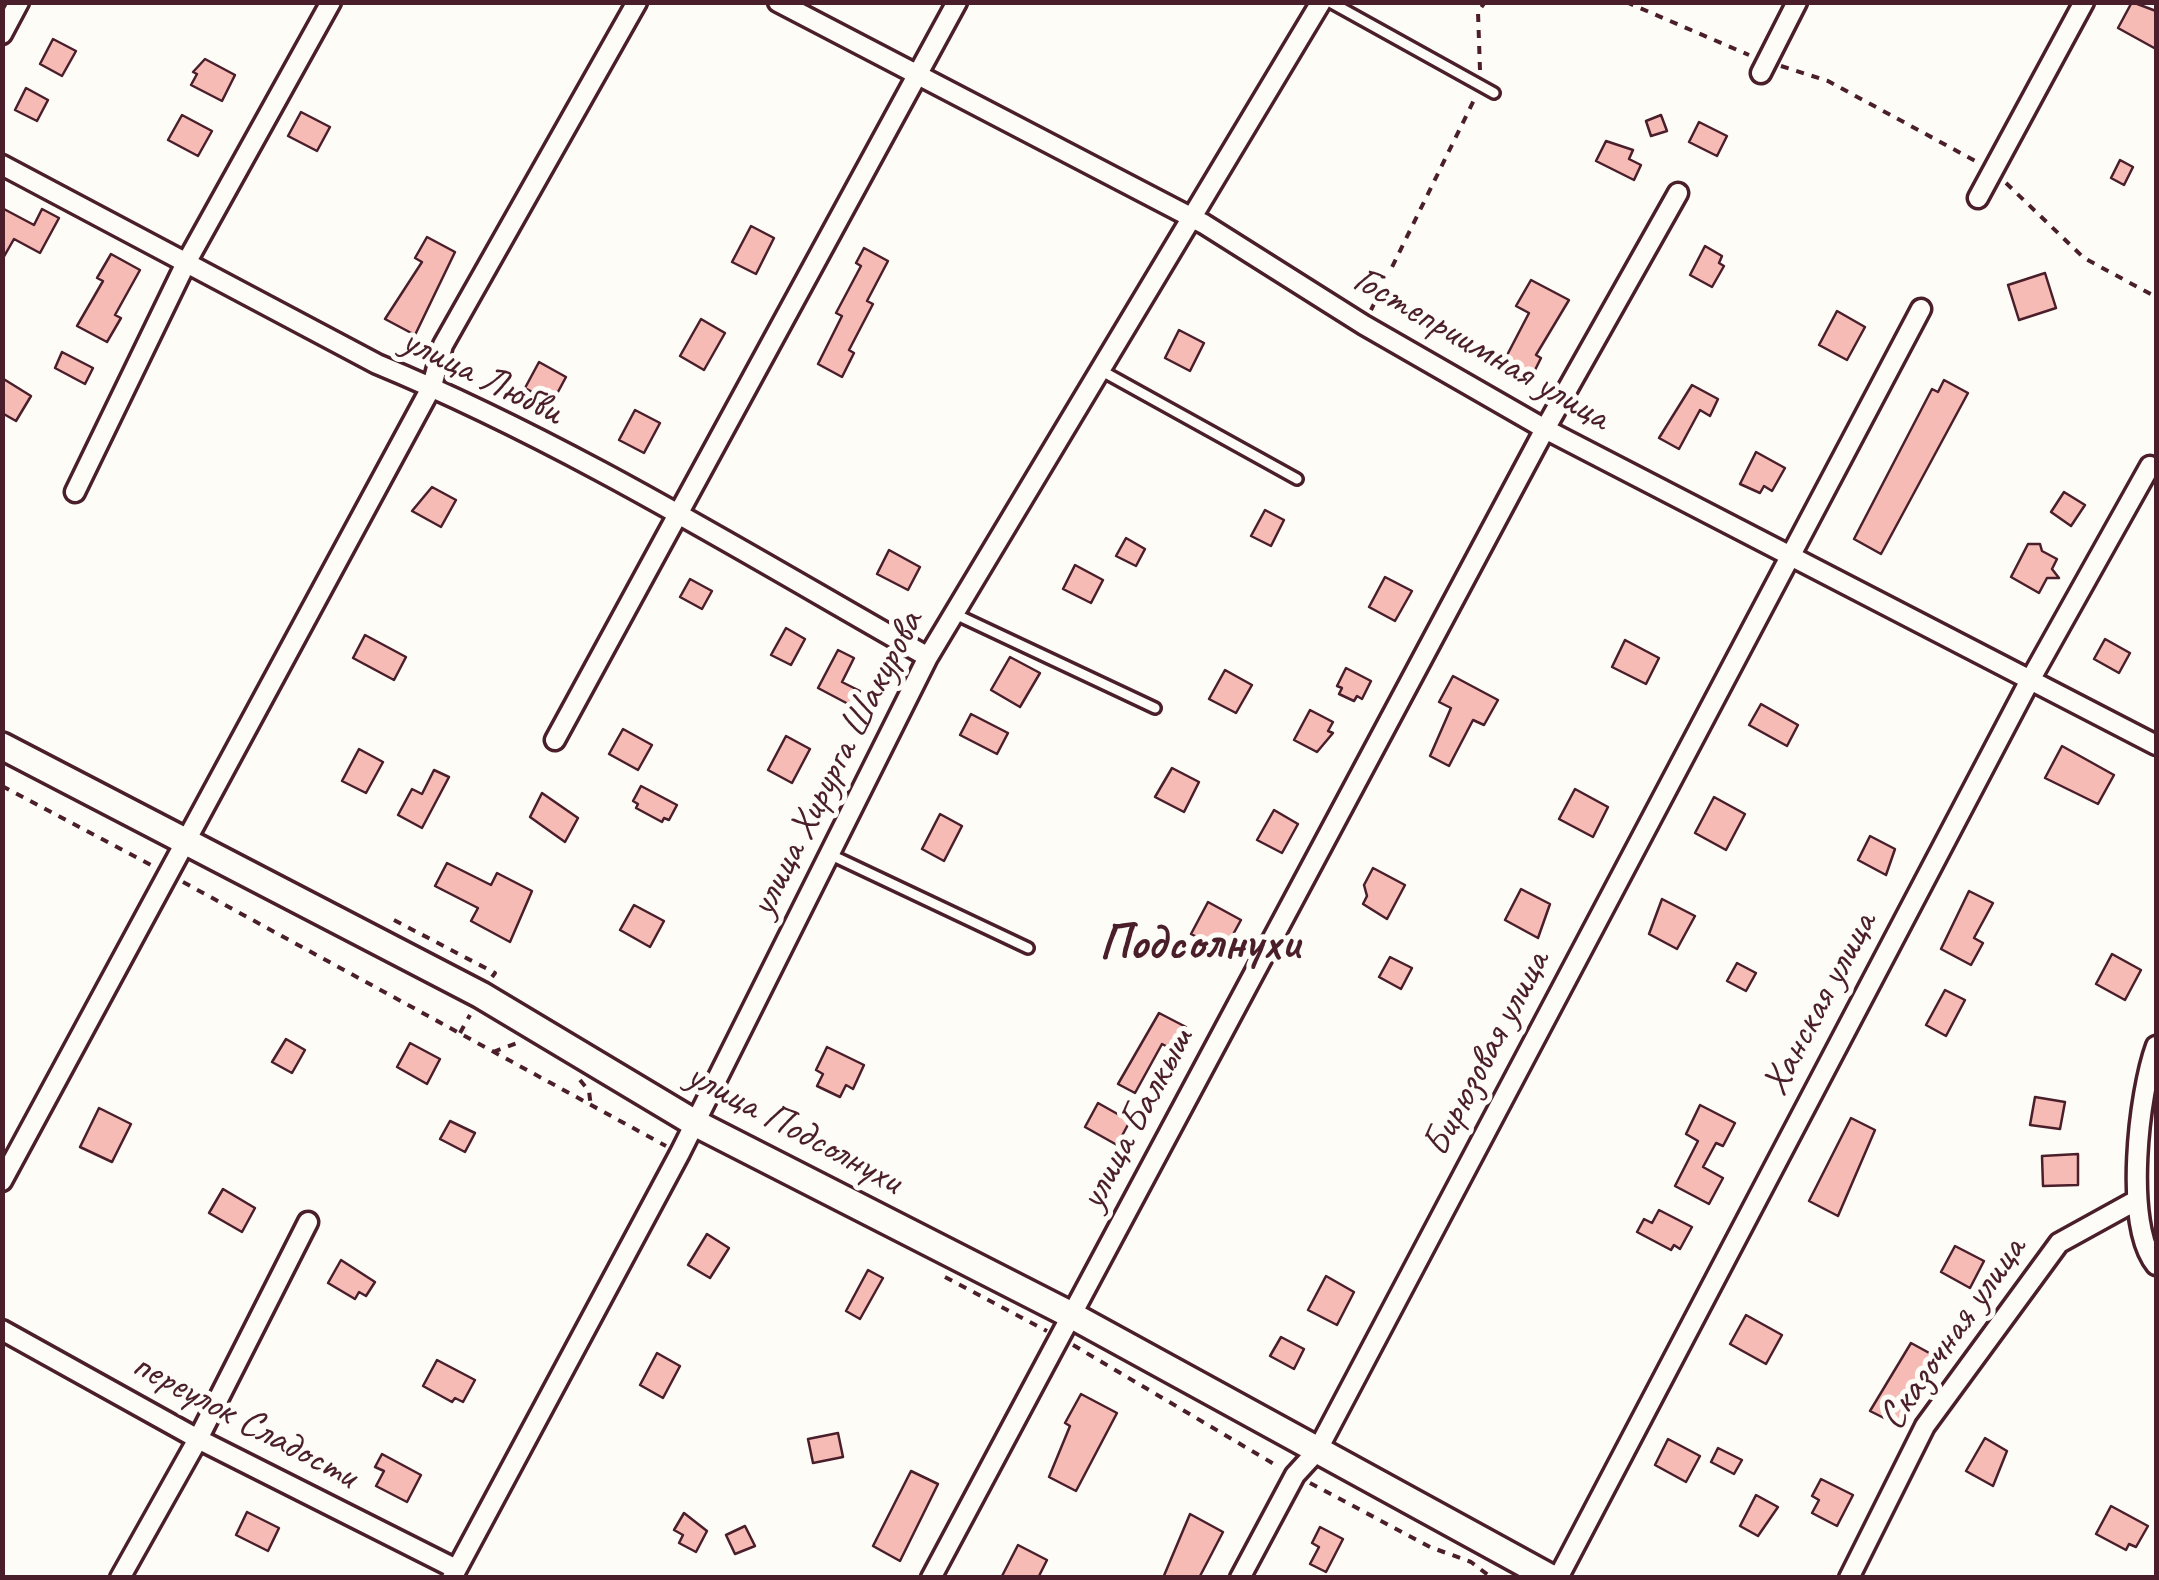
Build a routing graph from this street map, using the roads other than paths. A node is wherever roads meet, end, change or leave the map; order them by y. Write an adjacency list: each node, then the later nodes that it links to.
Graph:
1 (19, 2): 10 (street)
2 (332, 2): 18 (street)
3 (636, 2): 21 (street)
4 (778, 2): 12 (street, Гостеприимная улица)
5 (957, 2): 12 (street)
6 (1321, 2): 17 (street, улица Хирурга Шакурова)
7 (1330, 2): 13 (lane)
8 (1797, 2): 11 (street)
9 (2084, 2): 16 (street)
10 (2, 34)
11 (1764, 68)
12 (920, 76): 17 (street, Гостеприимная улица); 26 (street)
13 (1494, 92)
14 (2, 165): 18 (street, улица Любви)
15 (1678, 193): 22 (street, улица Балкыш)
16 (1978, 198)
17 (1193, 221): 20 (street, улица Хирурга Шакурова); 22 (street, Гостеприимная улица)
18 (186, 263): 21 (street, улица Любви); 25 (street)
19 (1921, 309): 27 (street, Бирюзовая улица)
20 (1102, 371): 24 (lane); 28 (street, улица Хирурга Шакурова)
21 (432, 386): 26 (street, улица Любви); 35 (street)
22 (1545, 429): 27 (street, Гостеприимная улица); 44 (street, улица Балкыш)
23 (2150, 466): 30 (street, Ханская улица)
24 (1297, 478)
25 (75, 492)
26 (679, 516): 29 (street, улица Любви); 32 (street)
27 (1788, 558): 30 (street, Гостеприимная улица); 47 (street, Бирюзовая улица)
28 (955, 614): 29 (street, улица Хирурга Шакурова); 31 (lane)
29 (928, 658): 36 (street, улица Хирурга Шакурова)
30 (2030, 682): 33 (street, Гостеприимная улица); 52 (street, Ханская улица)
31 (1155, 708)
32 (556, 740)
33 (2156, 744)
34 (2, 746): 35 (street, улица Подсолнухи)
35 (187, 840): 39 (street, улица Подсолнухи); 40 (street)
36 (828, 854): 37 (lane); 39 (street, улица Хирурга Шакурова)
37 (1028, 948)
38 (2156, 1046): 41 (street)
39 (693, 1122): 44 (street, улица Подсолнухи); 48 (street, улица Хирурга Шакурова)
40 (2, 1180)
41 (2137, 1200): 43 (street); 53 (street, Сказочная улица)
42 (308, 1222): 46 (street)
43 (2156, 1265)
44 (1065, 1326): 47 (street, улица Подсолнухи); 50 (street, улица Балкыш)
45 (2, 1330): 46 (street, переулок Сладости)
46 (198, 1439): 48 (street, переулок Сладости); 49 (street)
47 (1317, 1451): 51 (street, Бирюзовая улица); 52 (street, улица Подсолнухи)
48 (454, 1573)
49 (120, 1578)
50 (932, 1578)
51 (1240, 1578)
52 (1554, 1578)
53 (1849, 1578)

